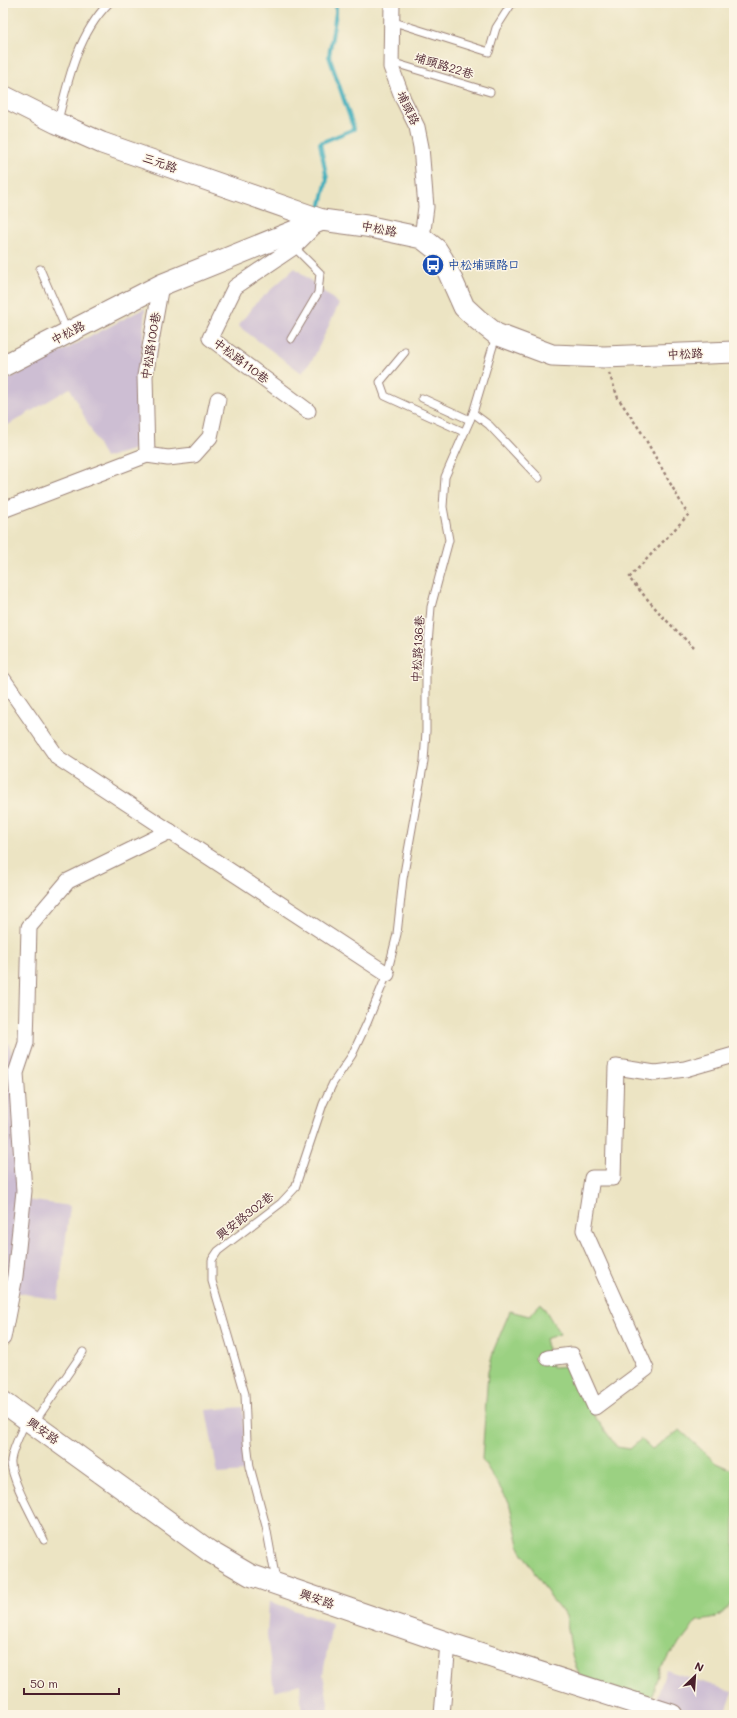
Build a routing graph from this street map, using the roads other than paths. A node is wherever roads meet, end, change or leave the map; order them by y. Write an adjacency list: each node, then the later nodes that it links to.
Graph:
1 (109, 3): 8 (lane)
2 (392, 3): 4 (street, 埔頭路)
3 (512, 3): 4 (lane)
4 (391, 21): 5 (street, 埔頭路)
5 (391, 62): 6 (lane, 埔頭路22巷); 10 (street, 埔頭路)
6 (490, 92)
7 (3, 96): 8 (street, 三元路)
8 (57, 123): 9 (street, 三元路)
9 (322, 220): 10 (street, 中松路); 11 (street, 中松路110巷); 13 (street, 中松路)
10 (422, 238): 15 (street, 中松路)
11 (294, 247): 16 (lane); 22 (street, 中松路110巷)
12 (40, 269): 14 (lane)
13 (161, 285): 14 (street, 中松路); 25 (street, 中松路100巷)
14 (68, 333): 19 (street, 中松路)
15 (496, 334): 17 (street, 中松路); 23 (lane, 中松路136巷)
16 (291, 339)
17 (732, 351)
18 (404, 352): 24 (lane)
19 (3, 366)
20 (422, 398): 23 (lane)
21 (218, 399): 25 (street)
22 (308, 411)
23 (471, 416): 24 (lane, 中松路136巷); 26 (lane)
24 (464, 432): 30 (lane, 中松路136巷)
25 (146, 455): 27 (street)
26 (539, 478)
27 (3, 510)
28 (4, 685): 29 (street)
29 (170, 831): 30 (street); 32 (street)
30 (387, 974): 38 (lane, 興安路302巷)
31 (734, 1055): 34 (street)
32 (3, 1338)
33 (83, 1352): 36 (lane)
34 (548, 1358)
35 (3, 1402): 36 (street, 興安路)
36 (30, 1422): 37 (lane); 38 (street, 興安路)
37 (44, 1540)
38 (276, 1585): 39 (street, 興安路)
39 (448, 1643): 40 (street); 41 (street, 興安路)
40 (442, 1715)
41 (672, 1715)

